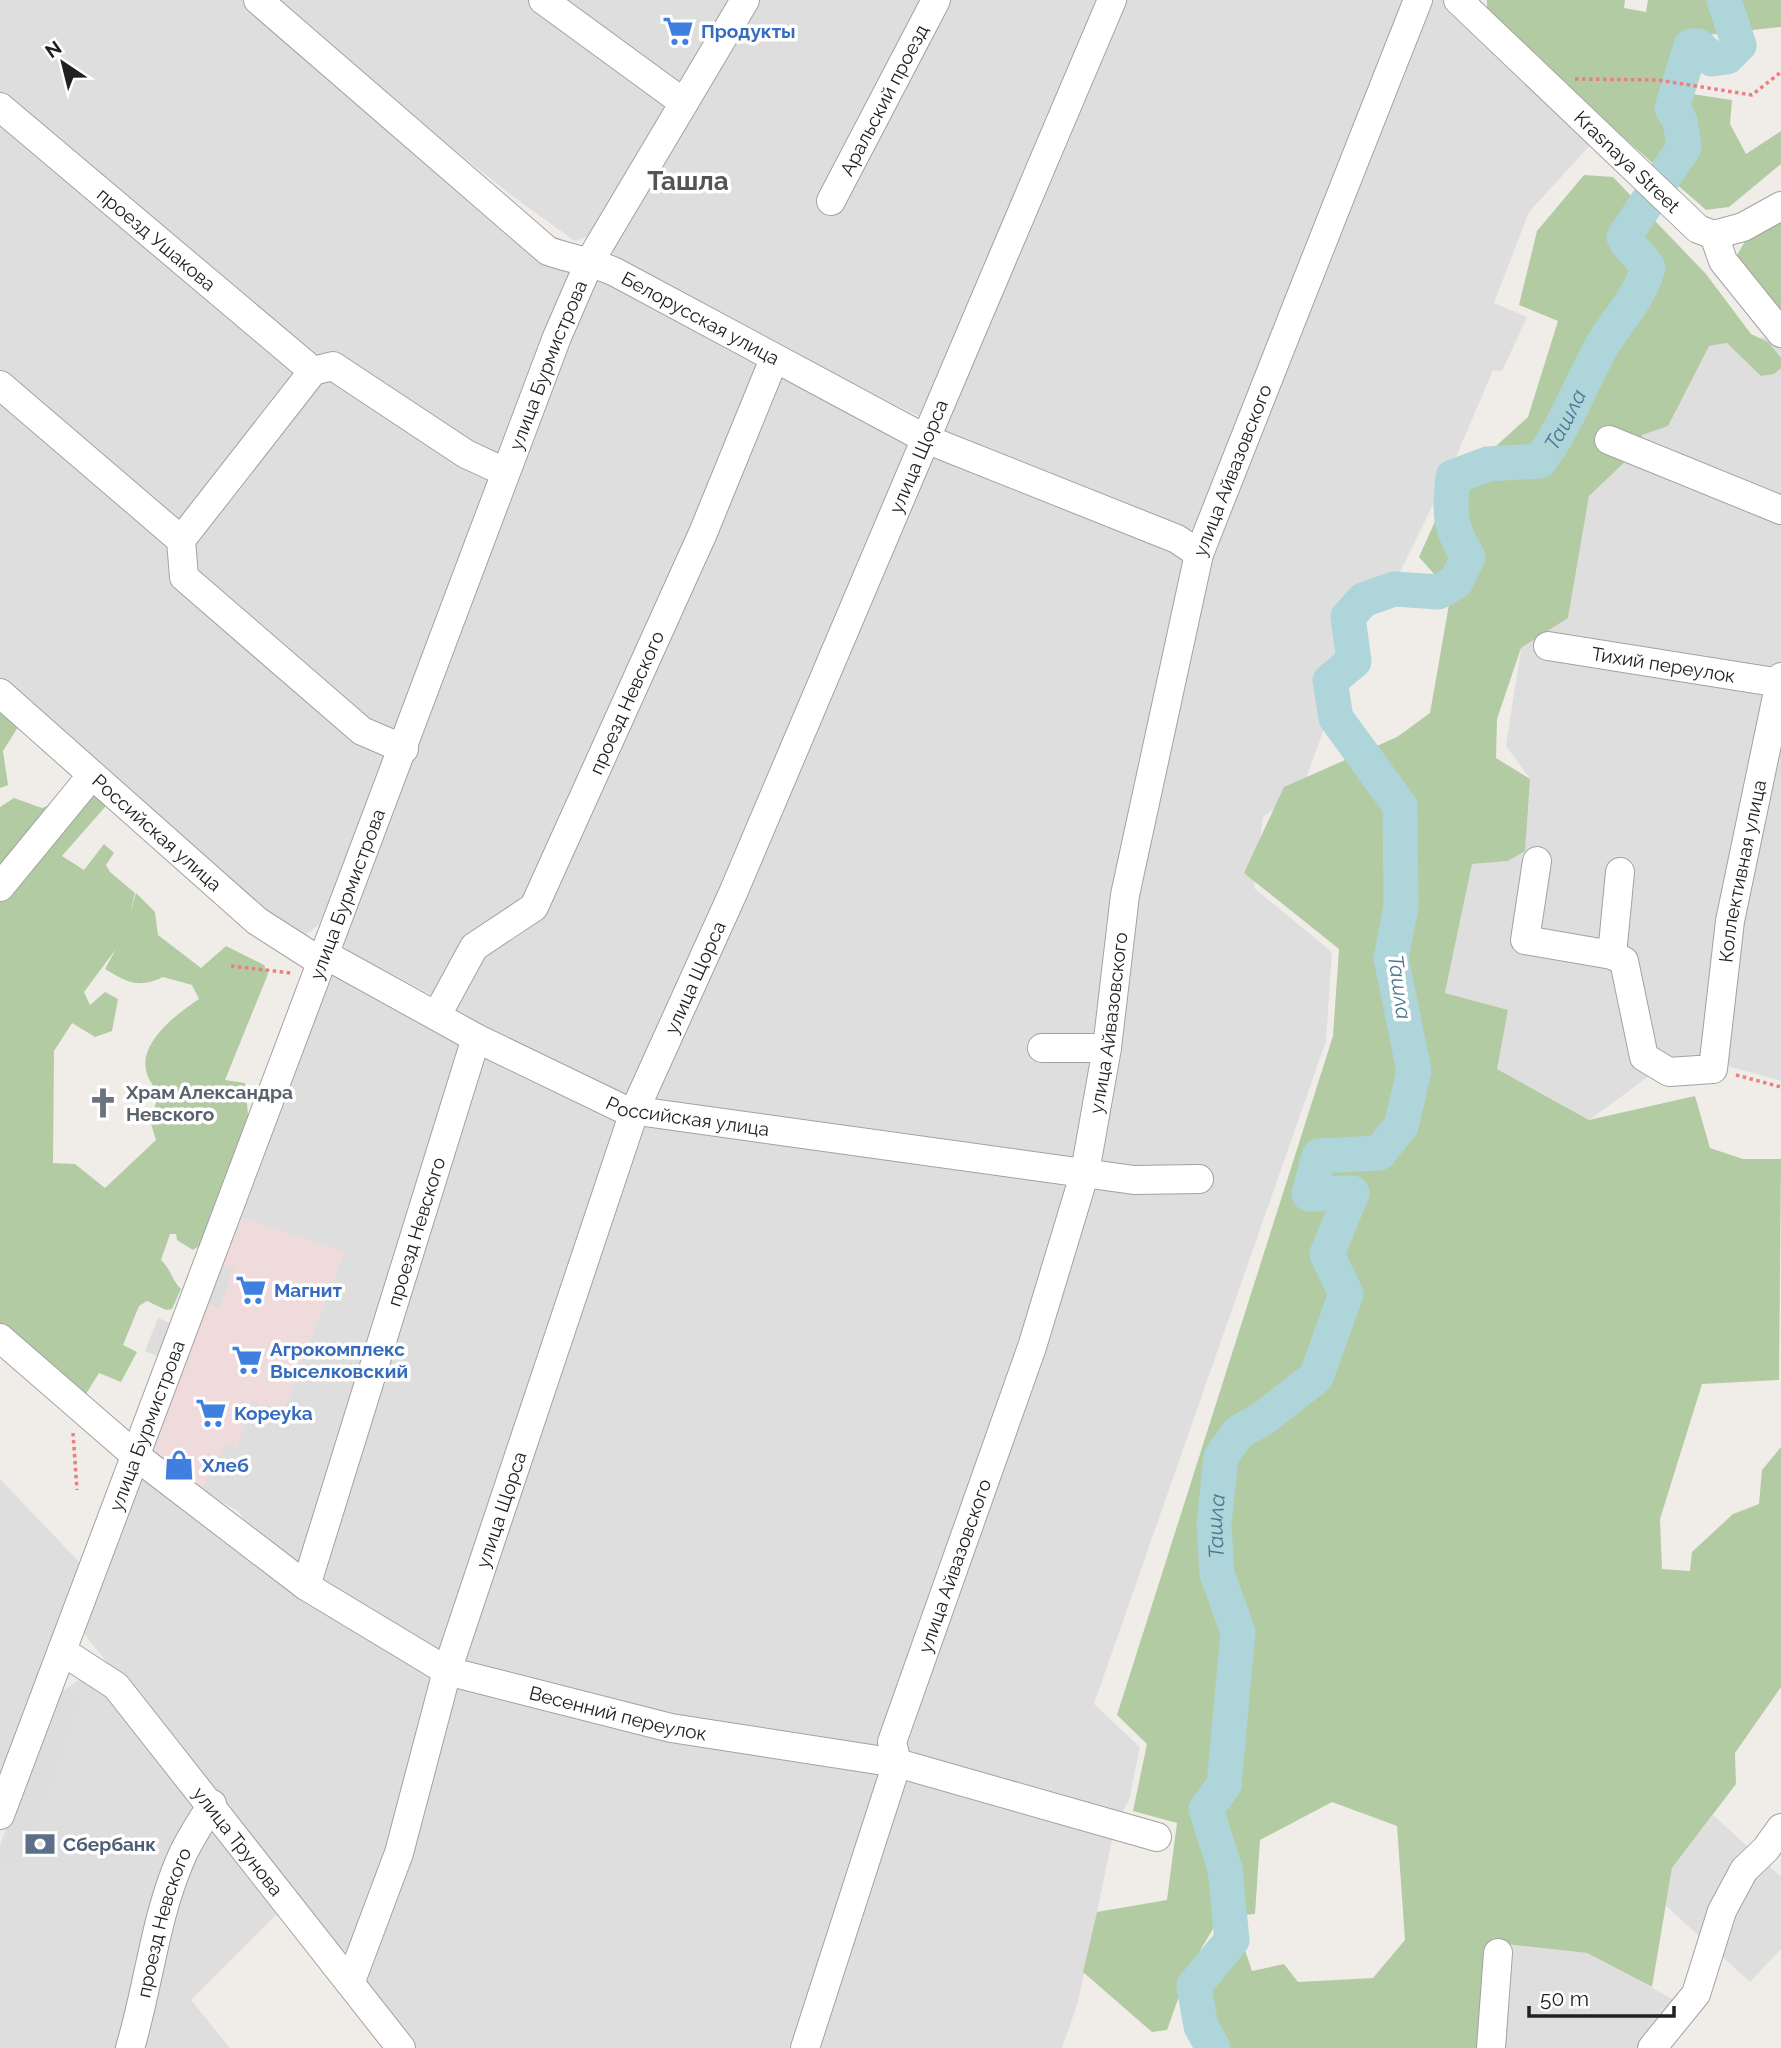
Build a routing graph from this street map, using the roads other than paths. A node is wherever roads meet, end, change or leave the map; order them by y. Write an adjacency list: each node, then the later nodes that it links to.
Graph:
1 (258, 0): 13 (street, Белорусская улица)
2 (543, 0): 8 (street)
3 (746, 0): 8 (street, улица Бурмистрова)
4 (936, 0): 10 (street, Аральский проезд)
5 (1112, 0): 18 (street, улица Щорса)
6 (1418, 0): 23 (street, улица Айвазовского)
7 (1458, 0): 12 (street, Krasnaya Street)
8 (684, 103): 13 (street, улица Бурмистрова)
9 (0, 107): 16 (street, проезд Ушакова)
10 (831, 201)
11 (1781, 206): 12 (street)
12 (1706, 232): 14 (street, Krasnaya Street)
13 (590, 261): 15 (street, Белорусская улица); 20 (street, улица Бурмистрова)
14 (1781, 333)
15 (774, 359): 18 (street, Белорусская улица); 34 (street, проезд Невского)
16 (313, 371): 20 (street); 22 (street)
17 (0, 385): 22 (street)
18 (926, 439): 23 (street, Белорусская улица); 38 (street, улица Щорса)
19 (1609, 440): 21 (street)
20 (505, 472): 27 (street, улица Бурмистрова)
21 (1781, 509)
22 (181, 540): 27 (street)
23 (1199, 554): 37 (street, улица Айвазовского)
24 (1548, 646): 25 (street, Тихий переулок)
25 (1780, 680): 32 (street, Коллективная улица)
26 (0, 693): 28 (street, Российская улица)
27 (404, 749): 33 (street, улица Бурмистрова)
28 (92, 775): 31 (street); 33 (street, Российская улица)
29 (1537, 861): 32 (street)
30 (1620, 872): 32 (street)
31 (0, 887)
32 (1612, 955)
33 (323, 958): 34 (street, Российская улица); 42 (street, улица Бурмистрова)
34 (436, 1015): 35 (street, Российская улица)
35 (476, 1038): 38 (street, Российская улица); 43 (street, проезд Невского)
36 (1042, 1048): 37 (street)
37 (1107, 1048): 39 (street, улица Айвазовского)
38 (635, 1112): 39 (street, Российская улица); 45 (street, улица Щорса)
39 (1086, 1172): 40 (street, Российская улица); 46 (street, улица Айвазовского)
40 (1199, 1180)
41 (0, 1338): 42 (street)
42 (136, 1456): 43 (street, Весенний переулок); 44 (street, улица Бурмистрова)
43 (306, 1586): 45 (street, Весенний переулок)
44 (62, 1651): 47 (street, улица Трунова); 48 (street, улица Бурмистрова)
45 (447, 1671): 46 (street, Весенний переулок); 52 (street, улица Щорса)
46 (897, 1763): 50 (street, Весенний переулок); 55 (street, улица Айвазовского)
47 (212, 1804): 52 (street, улица Трунова); 53 (street, проезд Невского)
48 (0, 1815)
49 (1781, 1828): 57 (street)
50 (1157, 1837)
51 (1498, 1953): 56 (street)
52 (351, 1981): 54 (street, улица Трунова)
53 (130, 2048)
54 (401, 2048)
55 (805, 2048)
56 (1491, 2048)
57 (1652, 2048)

